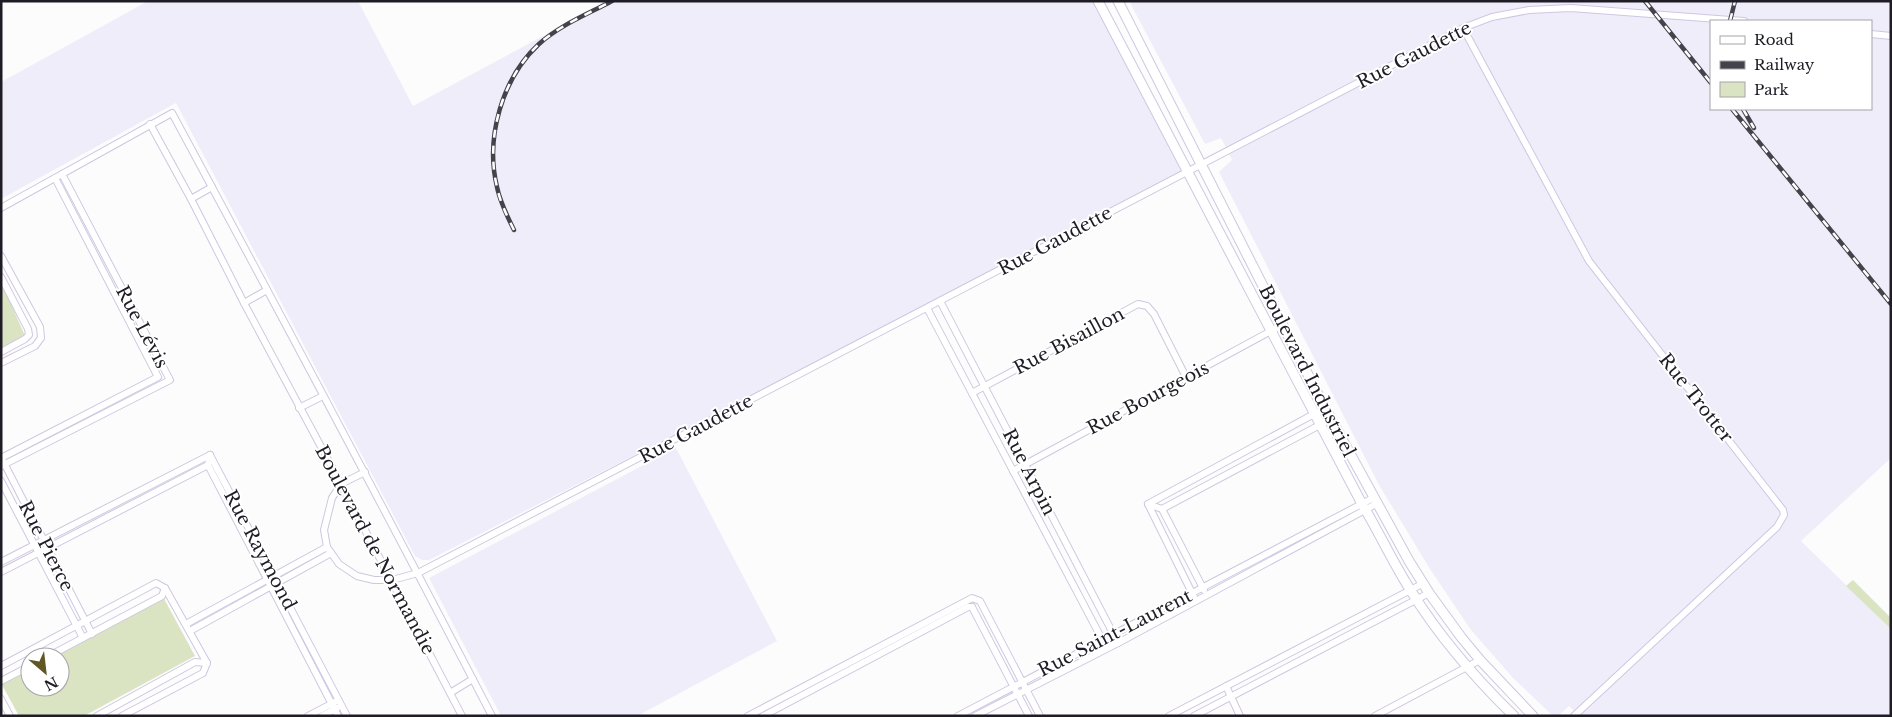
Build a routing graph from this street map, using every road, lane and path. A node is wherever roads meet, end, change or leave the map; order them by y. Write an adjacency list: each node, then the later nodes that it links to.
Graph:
1 (1098, 1): 3 (street, Boulevard Industriel)
2 (1120, 5): 3 (street); 8 (street, Boulevard Industriel)
3 (1105, 14): 9 (street, Boulevard Industriel)
4 (1731, 20): 5 (street, Rue Gaudette)
5 (1463, 28): 11 (street, Rue Gaudette); 141 (street, Rue Trotter)
6 (1872, 34): 7 (street)
7 (1891, 36)
8 (1147, 57): 9 (street); 11 (street, Boulevard Industriel)
9 (1131, 64): 12 (street, Boulevard Industriel)
10 (150, 124): 13 (street); 15 (street, Boulevard de Normandie); 16 (street, Boulevard de Normandie)
11 (1202, 164): 12 (street, Rue Gaudette); 26 (street, Boulevard Industriel)
12 (1187, 172): 23 (street, Rue Gaudette); 27 (street, Boulevard Industriel)
13 (62, 174): 14 (street); 19 (street, Rue Lévis)
14 (55, 178): 17 (street); 21 (street, Rue Lévis)
15 (212, 187): 16 (street); 22 (street, Boulevard de Normandie)
16 (191, 199): 24 (street, Boulevard de Normandie)
17 (1, 208)
18 (1, 256): 29 (street)
19 (114, 274): 21 (street, Rue Lévis); 34 (street, Rue Lévis)
20 (1, 277): 28 (street)
21 (107, 278): 32 (street, Rue Lévis)
22 (267, 290): 24 (street); 37 (street, Boulevard de Normandie)
23 (940, 301): 25 (street, Rue Gaudette); 35 (street, Rue Arpin)
24 (244, 303): 38 (street, Boulevard de Normandie)
25 (927, 308): 36 (street, Rue Arpin); 71 (street, Rue Gaudette)
26 (1282, 325): 27 (street, Rue Bourgeois); 39 (street, Boulevard Industriel)
27 (1271, 331): 33 (street, Rue Bourgeois); 40 (street, Boulevard Industriel)
28 (29, 335): 29 (street); 30 (street)
29 (41, 338): 31 (street)
30 (1, 352)
31 (1, 363)
32 (158, 377): 34 (street, Rue Lévis); 41 (street, Rue Lévis)
33 (1186, 377): 35 (street, Rue Bisaillon); 49 (street, Rue Bourgeois)
34 (170, 380): 43 (street, Rue Lévis)
35 (984, 386): 36 (street, Rue Bisaillon); 49 (street, Rue Arpin)
36 (972, 393): 50 (street, Rue Arpin)
37 (323, 396): 38 (street); 51 (street, Boulevard de Normandie)
38 (299, 408): 54 (street, Boulevard de Normandie)
39 (1325, 408): 40 (street); 42 (street, Boulevard Industriel)
40 (1314, 414): 44 (street, Boulevard Industriel); 47 (street)
41 (78, 418): 43 (street); 46 (street, Rue Lévis)
42 (1331, 419): 44 (street); 56 (street, Boulevard Industriel)
43 (82, 425): 46 (street, Rue Lévis)
44 (1320, 425): 52 (street); 58 (street, Boulevard Industriel)
45 (210, 455): 48 (street); 55 (street); 72 (street, Rue Raymond)
46 (2, 462): 61 (street, Rue Pierce)
47 (1224, 463): 52 (street); 57 (street)
48 (208, 465): 59 (street); 72 (street, Rue Raymond)
49 (1025, 465): 50 (street, Rue Bourgeois); 91 (street, Rue Arpin)
50 (1013, 471): 93 (street, Rue Arpin)
51 (365, 472): 54 (street); 71 (street, Boulevard de Normandie)
52 (1229, 473): 60 (street)
53 (1, 481): 62 (street, Rue Pierce)
54 (341, 484): 63 (street); 73 (street, Boulevard de Normandie)
55 (122, 499): 59 (street); 61 (street)
56 (1375, 501): 58 (street, Rue Saint-Laurent); 74 (street, Boulevard Industriel)
57 (1148, 504): 60 (street); 79 (street)
58 (1364, 507): 65 (street, Rue Saint-Laurent); 68 (street, Rue Saint-Laurent); 78 (street, Boulevard Industriel)
59 (126, 508): 64 (street)
60 (1162, 509): 77 (street)
61 (44, 541): 62 (street); 64 (street, Rue Pierce)
62 (35, 546): 66 (street, Rue Pierce); 69 (street)
63 (327, 546): 67 (street, Rue Gaudette); 72 (street)
64 (48, 549): 66 (street); 86 (street, Rue Pierce)
65 (1272, 551): 68 (street); 77 (street, Rue Saint-Laurent)
66 (39, 553): 70 (street); 88 (street, Rue Pierce)
67 (331, 553): 73 (street, Rue Gaudette); 75 (street)
68 (1276, 559): 81 (street, Rue Saint-Laurent)
69 (1, 562)
70 (1, 572)
71 (418, 574): 73 (street, Rue Gaudette); 106 (street, Boulevard de Normandie)
72 (270, 578): 75 (street, Rue Raymond); 87 (street)
73 (392, 580): 112 (street, Boulevard de Normandie)
74 (1422, 584): 78 (street); 80 (street, Boulevard Industriel)
75 (274, 585): 89 (street); 96 (street, Rue Raymond)
76 (165, 588): 86 (street); 87 (street); 90 (street)
77 (1203, 588): 79 (street, Rue Saint-Laurent); 81 (street)
78 (1410, 590): 83 (street, Boulevard Industriel); 94 (street)
79 (1192, 593): 84 (street); 91 (street, Rue Saint-Laurent)
80 (1429, 594): 83 (street); 100 (street, Boulevard Industriel)
81 (1207, 596): 84 (street, Rue Saint-Laurent)
82 (977, 600): 85 (street); 102 (street); 108 (street)
83 (1416, 600): 99 (street); 104 (street, Boulevard Industriel)
84 (1196, 602): 95 (street, Rue Saint-Laurent)
85 (972, 607): 102 (street); 109 (street)
86 (86, 622): 88 (street); 90 (street, Rue Pierce)
87 (186, 624): 89 (street)
88 (77, 626): 92 (street, Rue Pierce); 103 (street)
89 (190, 631): 101 (street)
90 (92, 634): 92 (street)
91 (1113, 634): 93 (street, Rue Saint-Laurent); 95 (street, Rue Arpin)
92 (83, 638): 97 (street)
93 (1103, 640): 98 (street, Rue Arpin); 108 (street, Rue Saint-Laurent)
94 (1310, 642): 99 (street); 110 (street)
95 (1118, 643): 98 (street, Rue Saint-Laurent)
96 (306, 646): 118 (street, Rue Raymond); 119 (street, Rue Raymond)
97 (66, 647)
98 (1107, 649): 111 (street, Rue Saint-Laurent)
99 (1316, 652): 114 (street)
100 (1480, 660): 104 (street); 140 (street, Boulevard Industriel)
101 (207, 663): 116 (street); 120 (street)
102 (854, 664): 129 (street); 130 (street)
103 (1, 666)
104 (1468, 666): 138 (street); 139 (street, Boulevard Industriel)
105 (20, 671): 107 (street)
106 (473, 679): 112 (street); 128 (street, Boulevard de Normandie)
107 (1, 681)
108 (1022, 682): 109 (street, Rue Saint-Laurent); 111 (street)
109 (1014, 686): 113 (street); 131 (street, Rue Saint-Laurent)
110 (1226, 686): 114 (street); 135 (street)
111 (1026, 689): 113 (street, Rue Saint-Laurent); 134 (street)
112 (450, 693): 127 (street, Boulevard de Normandie)
113 (1017, 693): 132 (street, Rue Saint-Laurent); 133 (street)
114 (1231, 697): 136 (street); 137 (street)
115 (1, 699): 122 (street)
116 (127, 699): 117 (street); 120 (street)
117 (120, 703): 121 (street); 123 (street)
118 (340, 703): 119 (street); 126 (street, Rue Raymond)
119 (335, 709): 124 (street); 125 (street)
120 (135, 713): 121 (street)
121 (125, 715)
122 (10, 716)
123 (97, 716)
124 (308, 716)
125 (322, 716)
126 (347, 716)
127 (462, 716)
128 (492, 716)
129 (748, 716)
130 (763, 716)
131 (958, 716)
132 (975, 716)
133 (1029, 716)
134 (1040, 716)
135 (1169, 716)
136 (1194, 716)
137 (1240, 716)
138 (1375, 716)
139 (1514, 716)
140 (1533, 716)
141 (1574, 716)

